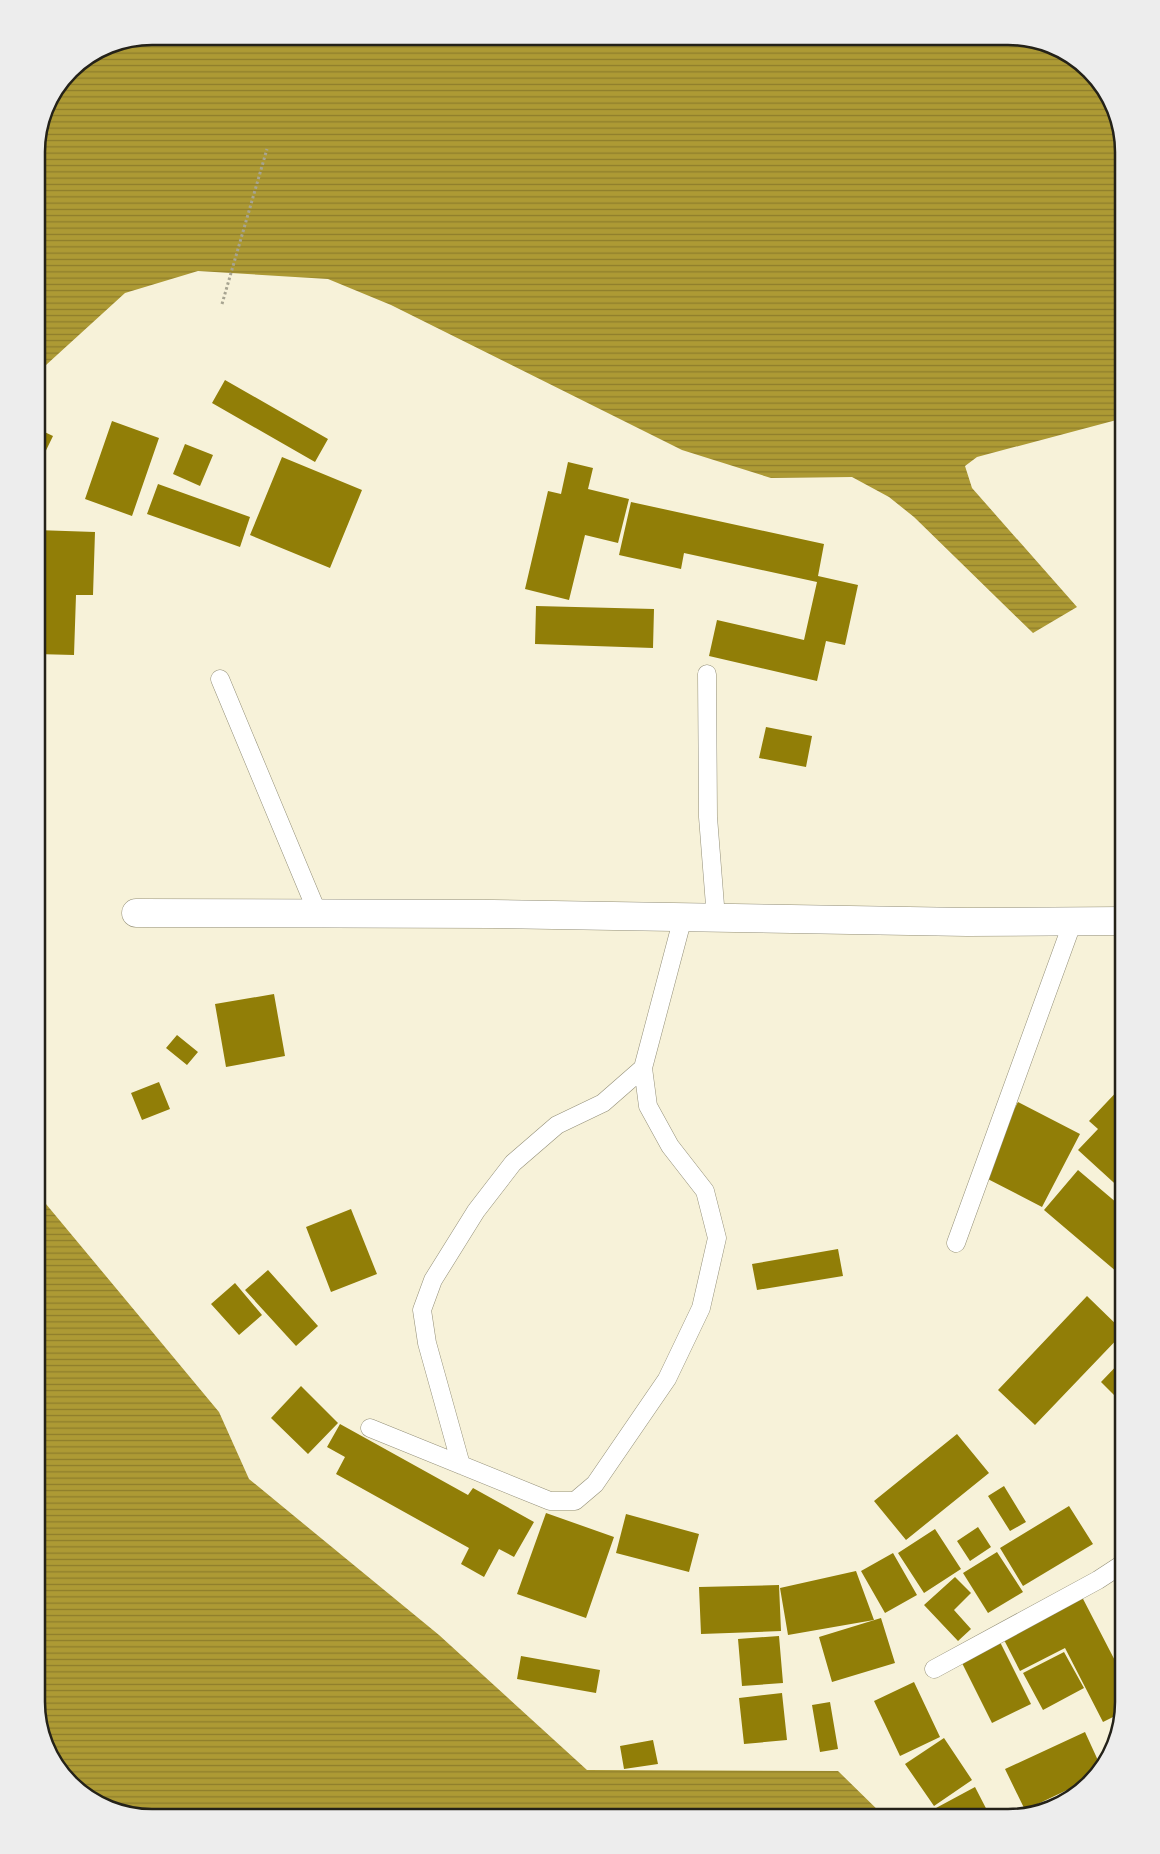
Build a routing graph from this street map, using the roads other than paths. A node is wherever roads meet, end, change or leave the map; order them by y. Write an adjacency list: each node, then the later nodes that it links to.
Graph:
1 (707, 674): 6 (lane)
2 (220, 678): 4 (lane)
3 (136, 913): 4 (street)
4 (318, 914): 5 (street)
5 (683, 917): 6 (street); 9 (lane)
6 (716, 918): 7 (street)
7 (1073, 921): 8 (street); 10 (lane)
8 (1115, 921)
9 (643, 1068): 12 (lane); 12 (lane)
10 (956, 1243)
11 (370, 1428): 12 (lane)
12 (461, 1465)
13 (1115, 1569): 14 (lane)
14 (934, 1669)

